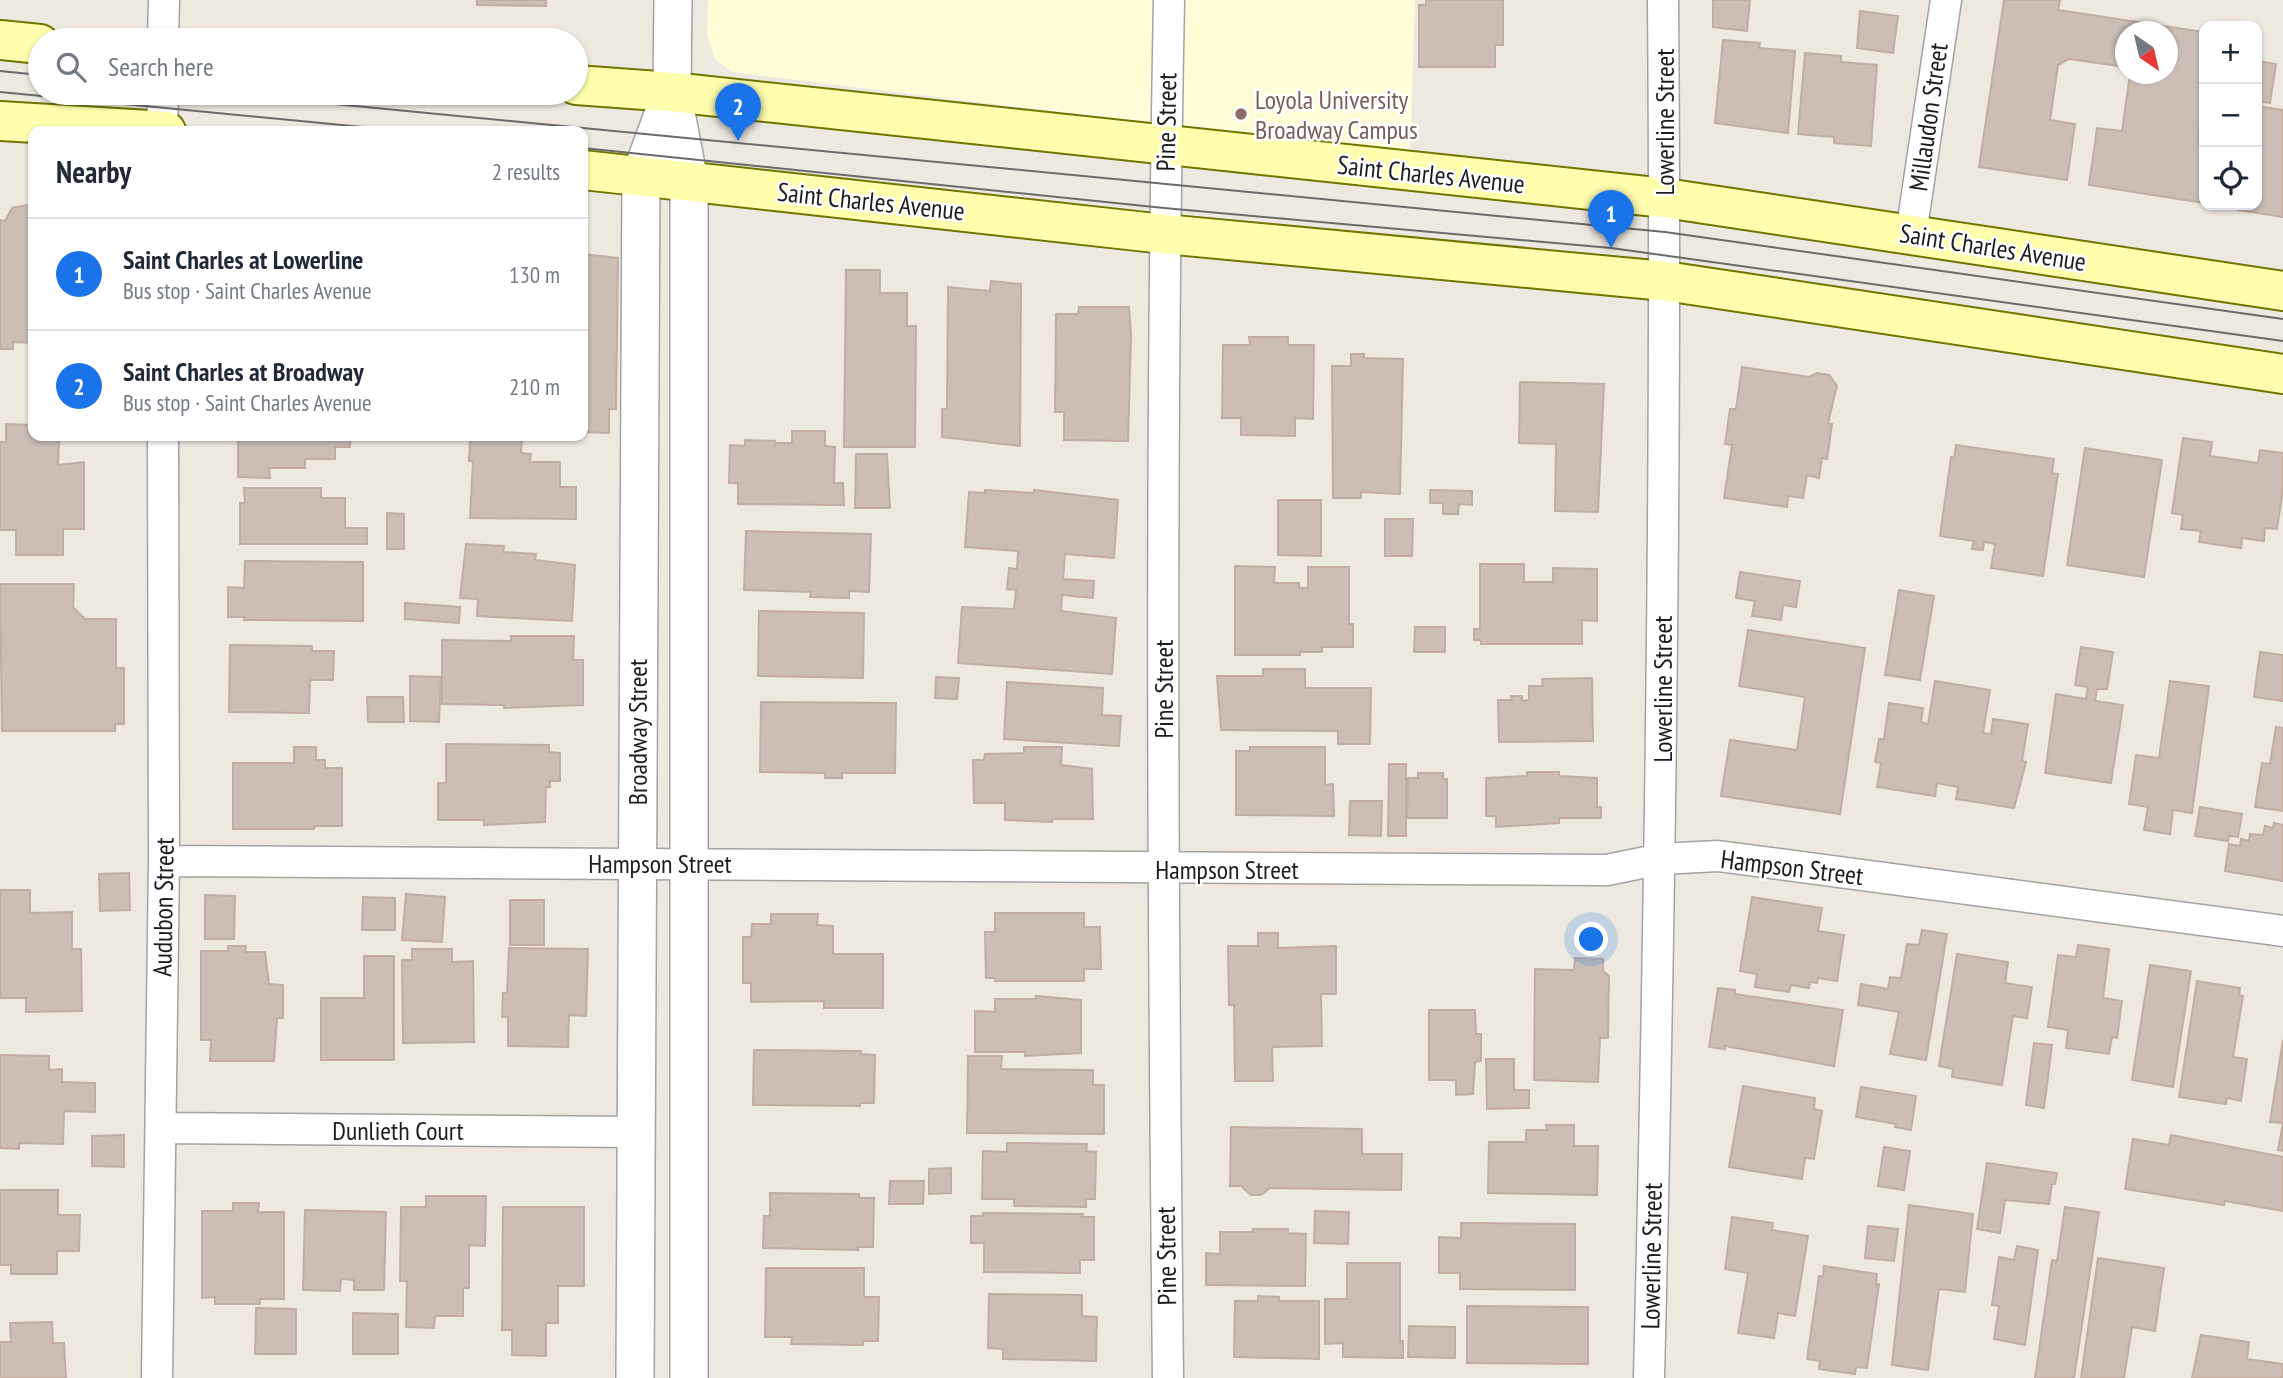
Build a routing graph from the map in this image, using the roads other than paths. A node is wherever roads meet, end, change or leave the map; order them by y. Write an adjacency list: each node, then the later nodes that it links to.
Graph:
1 (164, 0): 6 (street)
2 (673, 0): 10 (street, Broadway Street)
3 (1169, 0): 15 (street, Pine Street)
4 (1663, 0): 19 (street, Lowerline Street)
5 (1946, 0): 21 (street, Millaudon Street)
6 (163, 28)
7 (0, 40): 8 (main road)
8 (28, 43)
9 (588, 86): 10 (main road, Saint Charles Avenue)
10 (672, 92): 15 (main road, Saint Charles Avenue); 17 (street, Broadway Street); 18 (street, Broadway Street)
11 (163, 105): 14 (street)
12 (0, 121): 13 (main road)
13 (82, 126)
14 (163, 126)
15 (1166, 146): 19 (main road, Saint Charles Avenue); 20 (street, Pine Street)
16 (588, 170): 17 (main road, Saint Charles Avenue)
17 (640, 175): 18 (main road, Saint Charles Avenue); 28 (street, Broadway Street)
18 (689, 181): 20 (main road, Saint Charles Avenue); 29 (street, Broadway Street)
19 (1665, 198): 21 (main road, Saint Charles Avenue); 22 (street, Lowerline Street)
20 (1164, 234): 22 (main road, Saint Charles Avenue); 30 (street, Pine Street)
21 (1911, 234): 23 (main road, Saint Charles Avenue)
22 (1665, 281): 24 (main road, Saint Charles Avenue); 26 (street, Lowerline Street)
23 (2283, 291)
24 (2283, 374)
25 (163, 441): 27 (street, Audubon Street)
26 (1661, 859): 30 (street, Hampson Street); 31 (street, Hampson Street); 38 (street, Lowerline Street)
27 (164, 861): 28 (street, Hampson Street); 32 (street, Audubon Street)
28 (638, 863): 29 (street, Hampson Street); 33 (street, Broadway Street)
29 (690, 863): 30 (street, Hampson Street); 36 (street, Broadway Street)
30 (1163, 869): 37 (street, Pine Street)
31 (2283, 931)
32 (161, 1128): 33 (street, Dunlieth Court); 34 (street, Audubon Street)
33 (636, 1132): 35 (street, Broadway Street)
34 (157, 1378)
35 (635, 1378)
36 (689, 1378)
37 (1168, 1378)
38 (1648, 1378)

